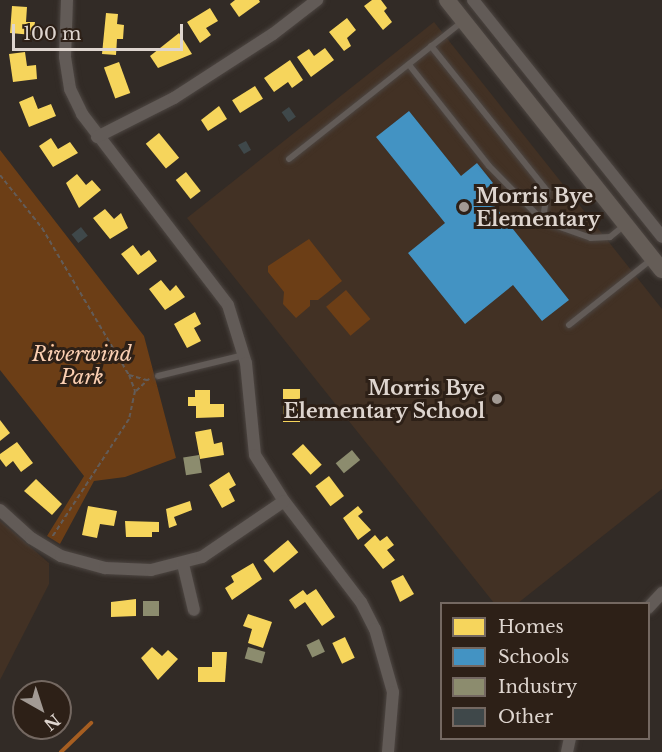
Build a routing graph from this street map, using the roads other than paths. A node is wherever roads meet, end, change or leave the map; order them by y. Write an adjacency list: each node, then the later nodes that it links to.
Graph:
1 (67, 0): 8 (street)
2 (317, 0): 8 (street)
3 (473, 0): 12 (street)
4 (452, 2): 5 (street)
5 (464, 20): 6 (lane); 11 (street)
6 (431, 46): 7 (lane); 10 (lane)
7 (410, 66): 9 (lane); 10 (lane)
8 (98, 137): 15 (street)
9 (289, 159)
10 (543, 221): 11 (lane)
11 (626, 225): 13 (street)
12 (662, 237)
13 (657, 265): 14 (lane)
14 (569, 326)
15 (245, 355): 16 (lane); 17 (street)
16 (158, 376)
17 (284, 501): 19 (street); 23 (street)
18 (0, 510): 19 (street)
19 (183, 564): 22 (street)
20 (662, 593): 21 (street)
21 (650, 606)
22 (194, 610)
23 (388, 752)

